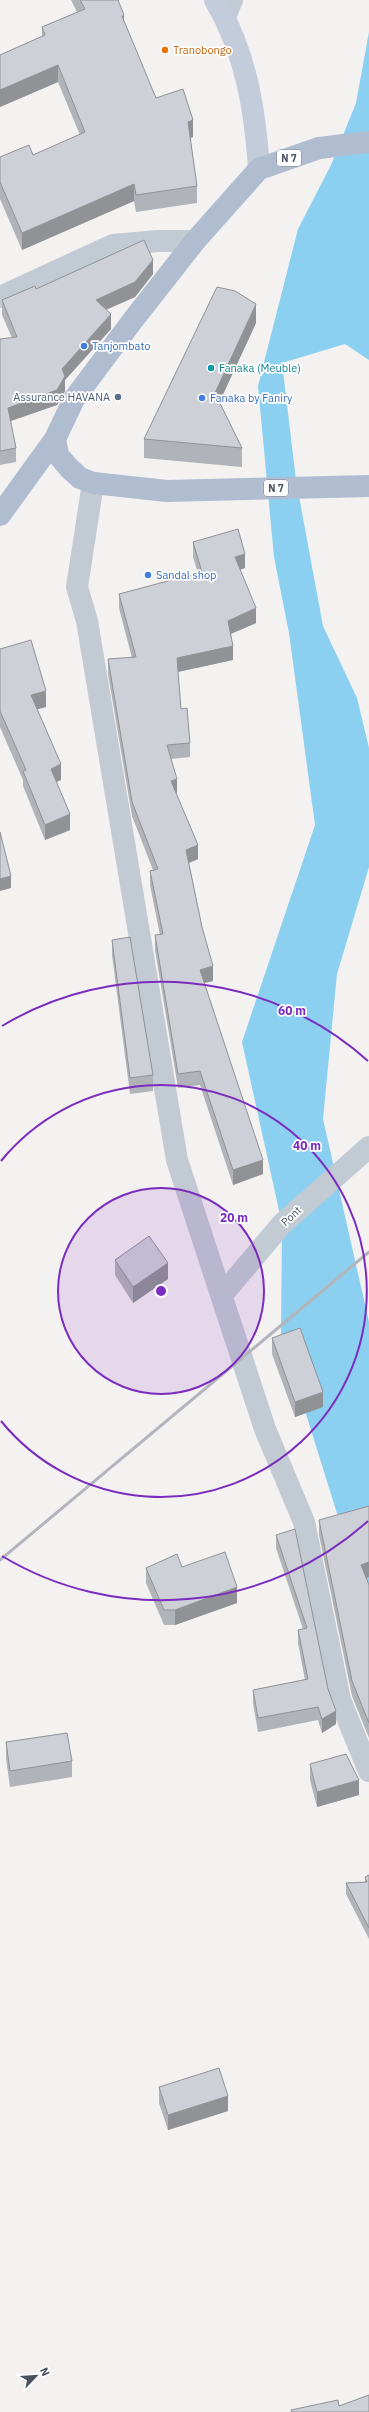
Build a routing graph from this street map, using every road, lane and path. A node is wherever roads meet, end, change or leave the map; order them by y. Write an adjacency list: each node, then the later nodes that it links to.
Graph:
1 (224, 6): 3 (street)
2 (369, 142): 3 (main road, N 7)
3 (259, 169): 4 (main road, N 7)
4 (195, 241): 5 (street); 6 (main road, N 7)
5 (0, 296)
6 (55, 439): 7 (main road, N 7); 9 (main road, N 7)
7 (93, 483): 8 (main road, N 7); 11 (street)
8 (369, 486)
9 (0, 515)
10 (369, 1147): 11 (street, Pont)
11 (222, 1294): 12 (street)
12 (369, 1771)

